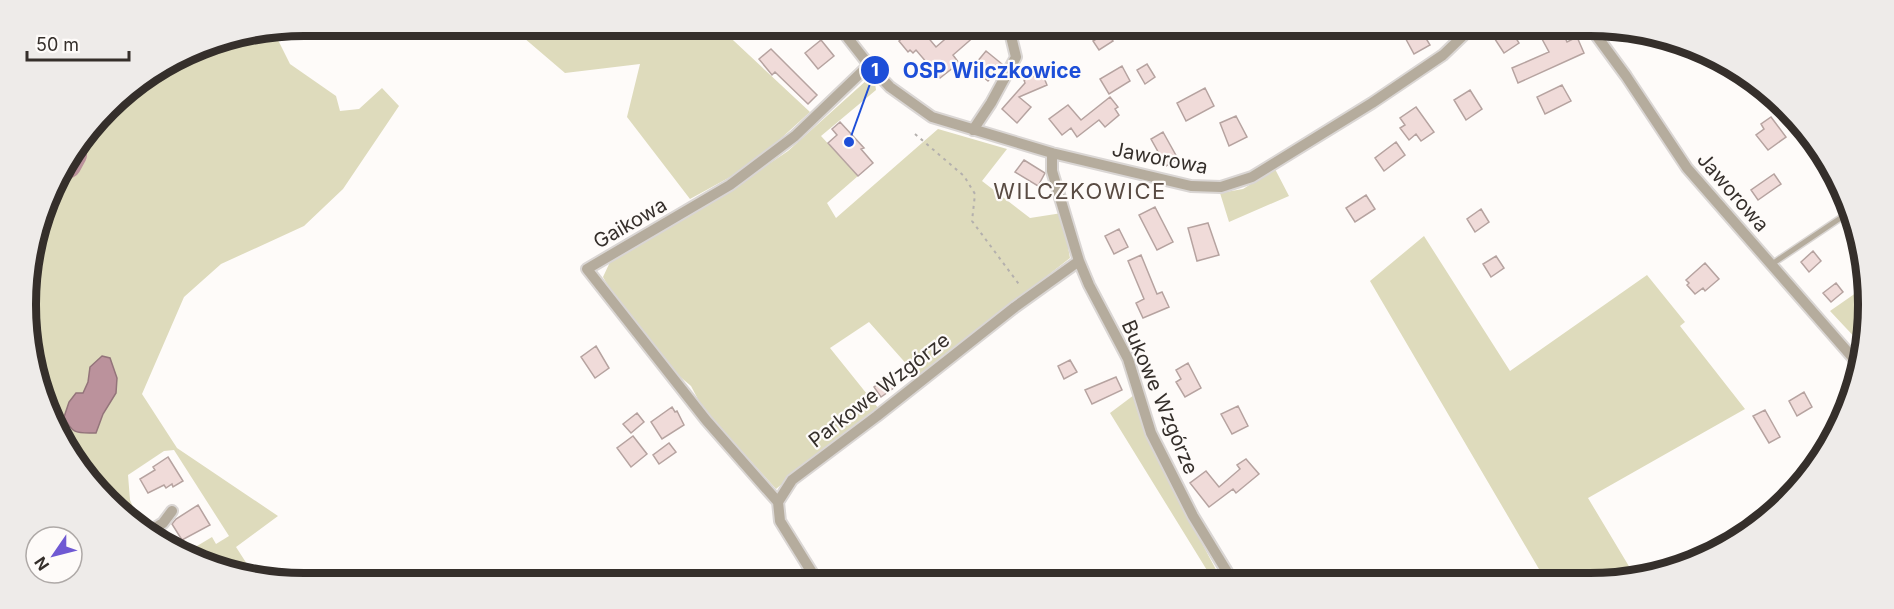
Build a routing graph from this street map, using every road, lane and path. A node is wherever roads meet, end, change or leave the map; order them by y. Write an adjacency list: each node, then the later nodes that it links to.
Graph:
1 (846, 36): 5 (street, Jaworowa)
2 (1011, 36): 6 (street)
3 (1463, 36): 8 (street, Jaworowa)
4 (1597, 36): 11 (street, Jaworowa)
5 (869, 65): 6 (street, Jaworowa); 14 (street, Gaikowa)
6 (973, 130): 8 (street, Jaworowa)
7 (915, 134): 12 (path)
8 (1052, 153): 10 (street, Bukowe Wzgórze)
9 (1843, 216): 11 (lane)
10 (1079, 261): 12 (street, Parkowe Wzgórze); 18 (street, Bukowe Wzgórze)
11 (1772, 264): 13 (street, Jaworowa)
12 (1029, 297): 14 (street, Parkowe Wzgórze)
13 (1853, 358)
14 (778, 502): 17 (street)
15 (172, 511): 16 (street)
16 (155, 528)
17 (812, 573)
18 (1228, 573)

